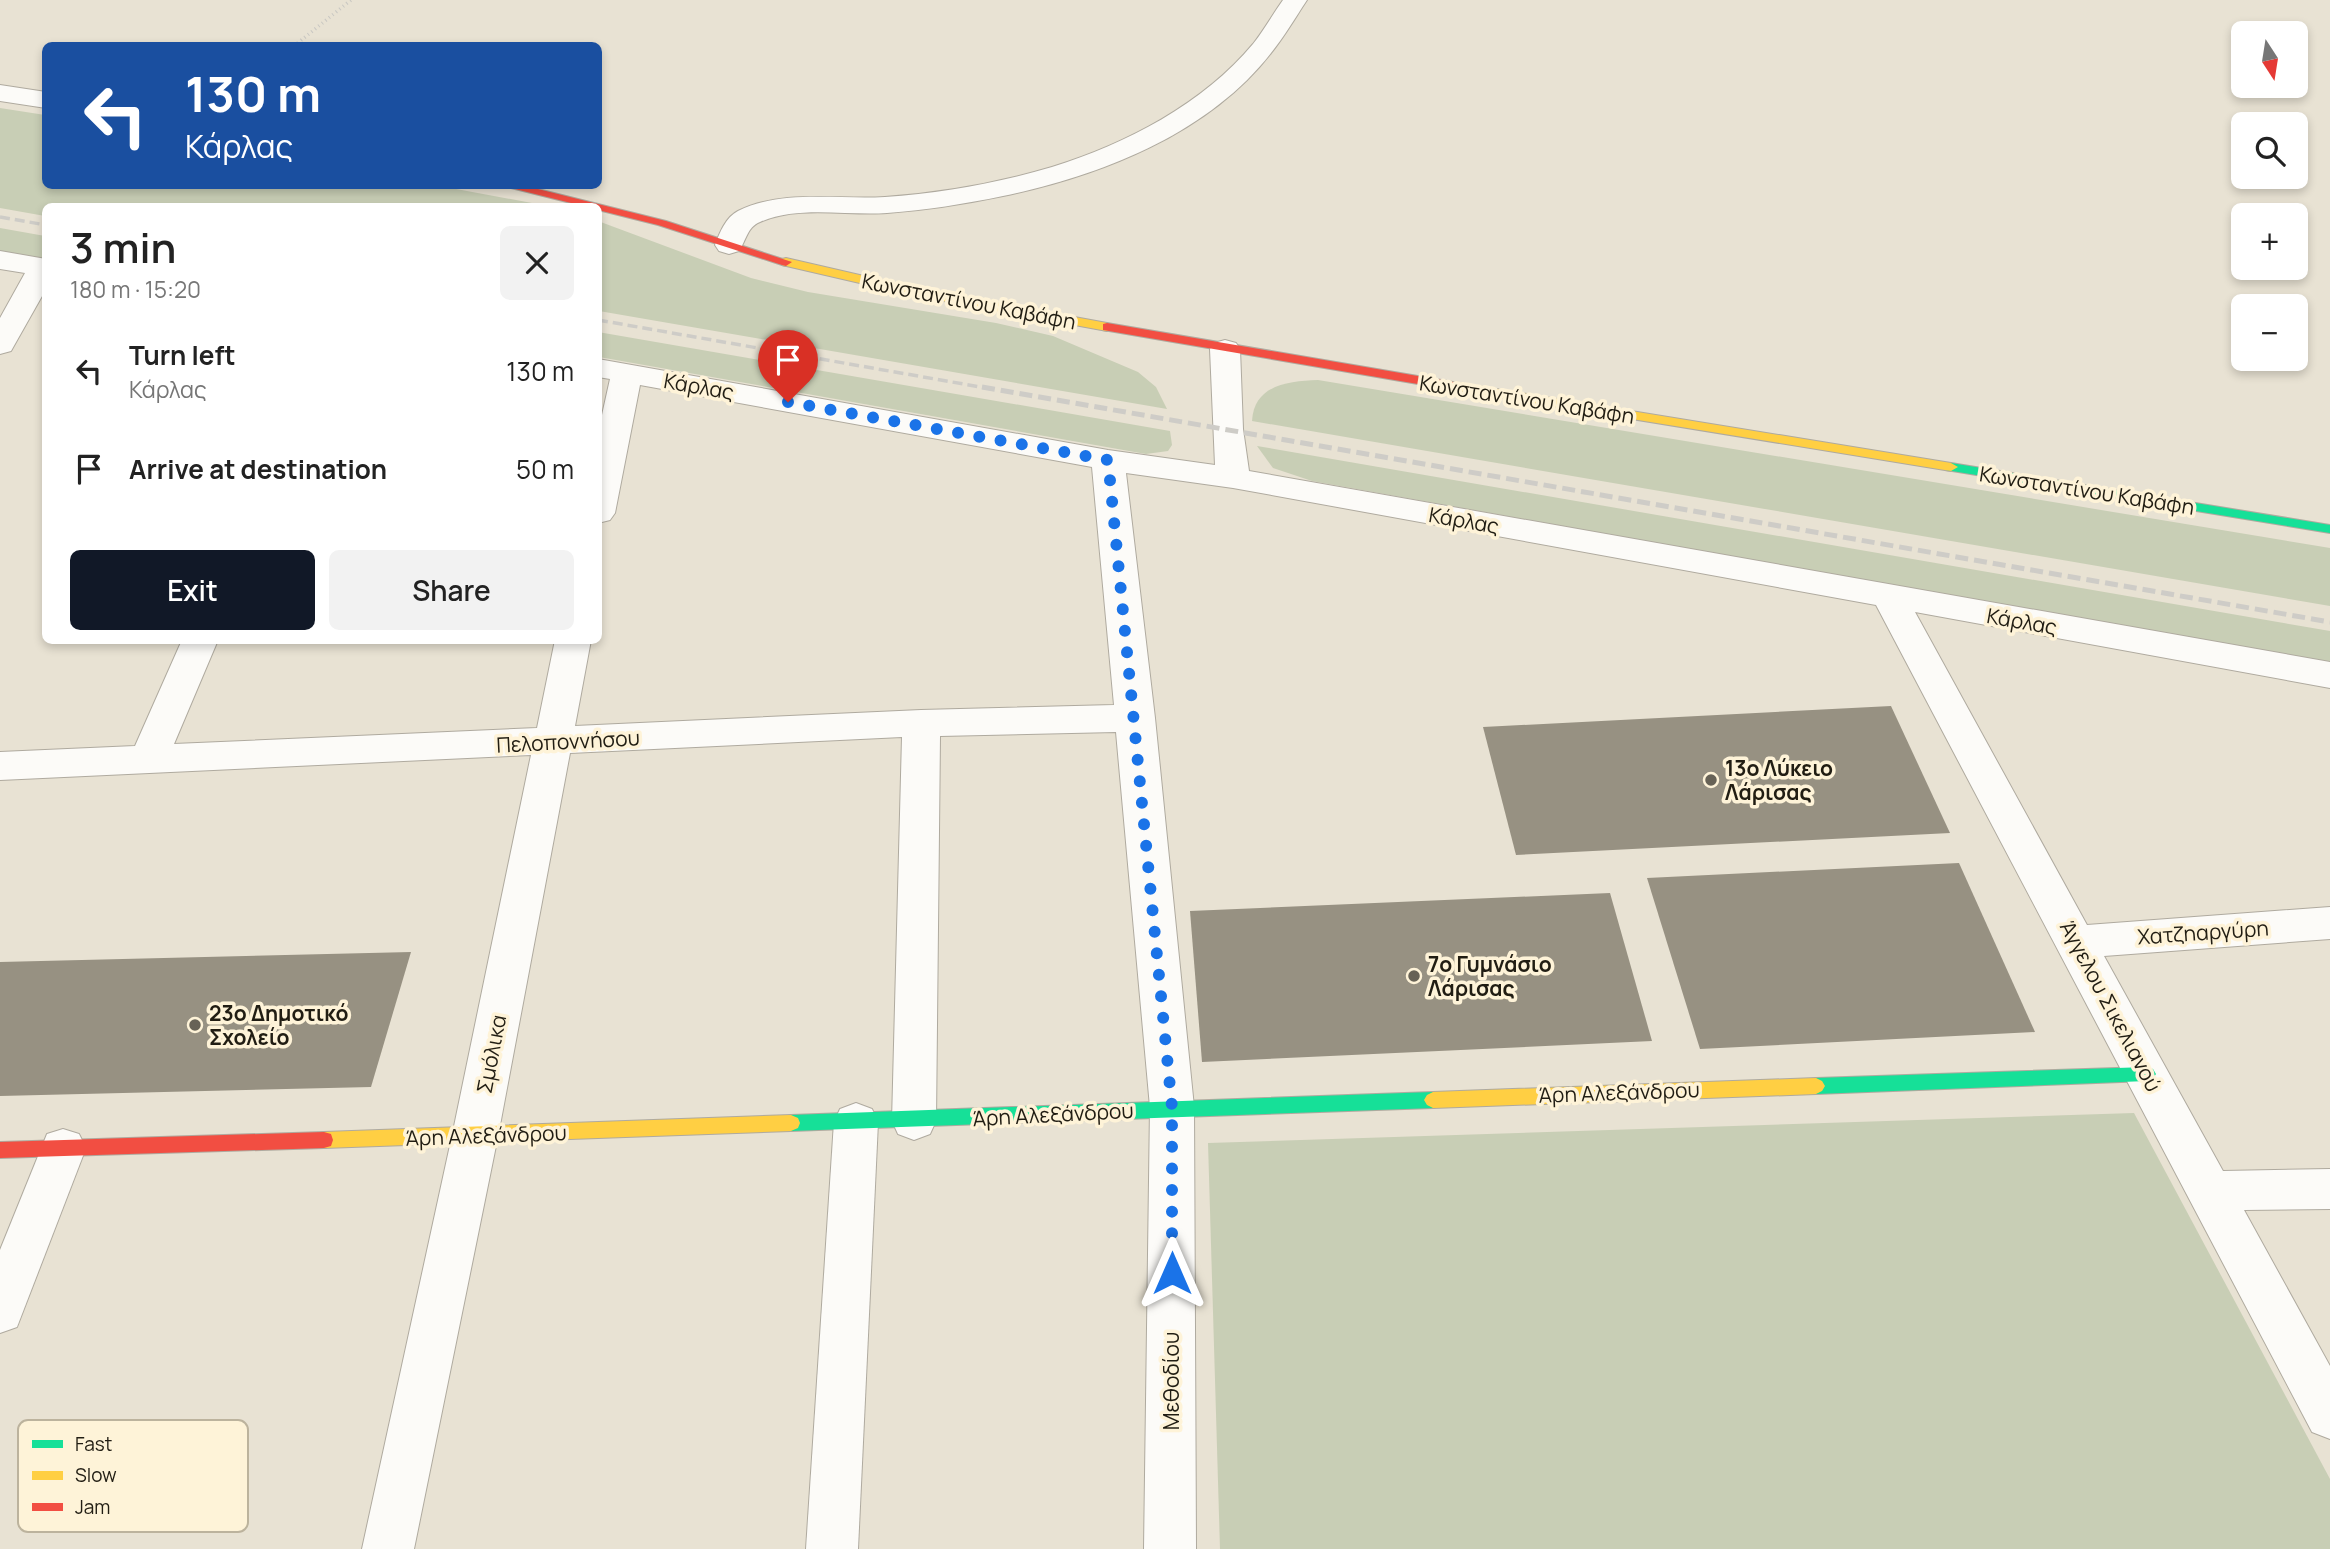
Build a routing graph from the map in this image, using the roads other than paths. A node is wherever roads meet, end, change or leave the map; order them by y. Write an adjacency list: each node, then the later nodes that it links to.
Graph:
1 (1295, 0): 7 (street)
2 (0, 93): 3 (street)
3 (42, 99)
4 (528, 189): 5 (street)
5 (587, 203)
6 (602, 207): 7 (street)
7 (729, 245): 12 (street, Κωνσταντίνου Καβάφη)
8 (0, 260): 9 (street)
9 (42, 268)
10 (42, 272): 11 (street)
11 (0, 345)
12 (1225, 349): 16 (street); 17 (street, Κωνσταντίνου Καβάφη)
13 (613, 370): 14 (street, Κάρλας); 15 (street)
14 (1108, 460): 16 (street, Κάρλας); 22 (street, Μεθοδίου)
15 (602, 475)
16 (1233, 478): 18 (street, Κάρλας)
17 (2330, 529)
18 (1889, 597): 21 (street, Κάρλας); 28 (street, Άγγελου Σικελιανού)
19 (198, 644): 25 (street)
20 (572, 644): 24 (street, Σμόλικα)
21 (2330, 675)
22 (1136, 718): 23 (street, Πελοποννήσου); 30 (street, Μεθοδίου)
23 (921, 723): 24 (street, Πελοποννήσου); 31 (street)
24 (552, 742): 25 (street, Πελοποννήσου); 33 (street, Σμόλικα)
25 (149, 758): 26 (street, Πελοποννήσου)
26 (0, 766)
27 (2330, 923): 28 (street, Χατζηαργύρη)
28 (2077, 942): 29 (street, Άγγελου Σικελιανού)
29 (2147, 1074): 30 (street, Άρη Αλεξάνδρου); 37 (street, Άγγελου Σικελιανού)
30 (1172, 1107): 31 (street, Άρη Αλεξάνδρου); 42 (street, Μεθοδίου)
31 (914, 1121): 32 (street, Άρη Αλεξάνδρου)
32 (856, 1122): 33 (street, Άρη Αλεξάνδρου); 41 (street)
33 (475, 1136): 34 (street, Άρη Αλεξάνδρου); 40 (street, Σμόλικα)
34 (63, 1148): 35 (street, Άρη Αλεξάνδρου); 38 (street)
35 (0, 1150)
36 (2330, 1189): 37 (street)
37 (2211, 1191): 39 (street, Άγγελου Σικελιανού)
38 (0, 1311)
39 (2330, 1415)
40 (388, 1549)
41 (832, 1549)
42 (1170, 1549)

